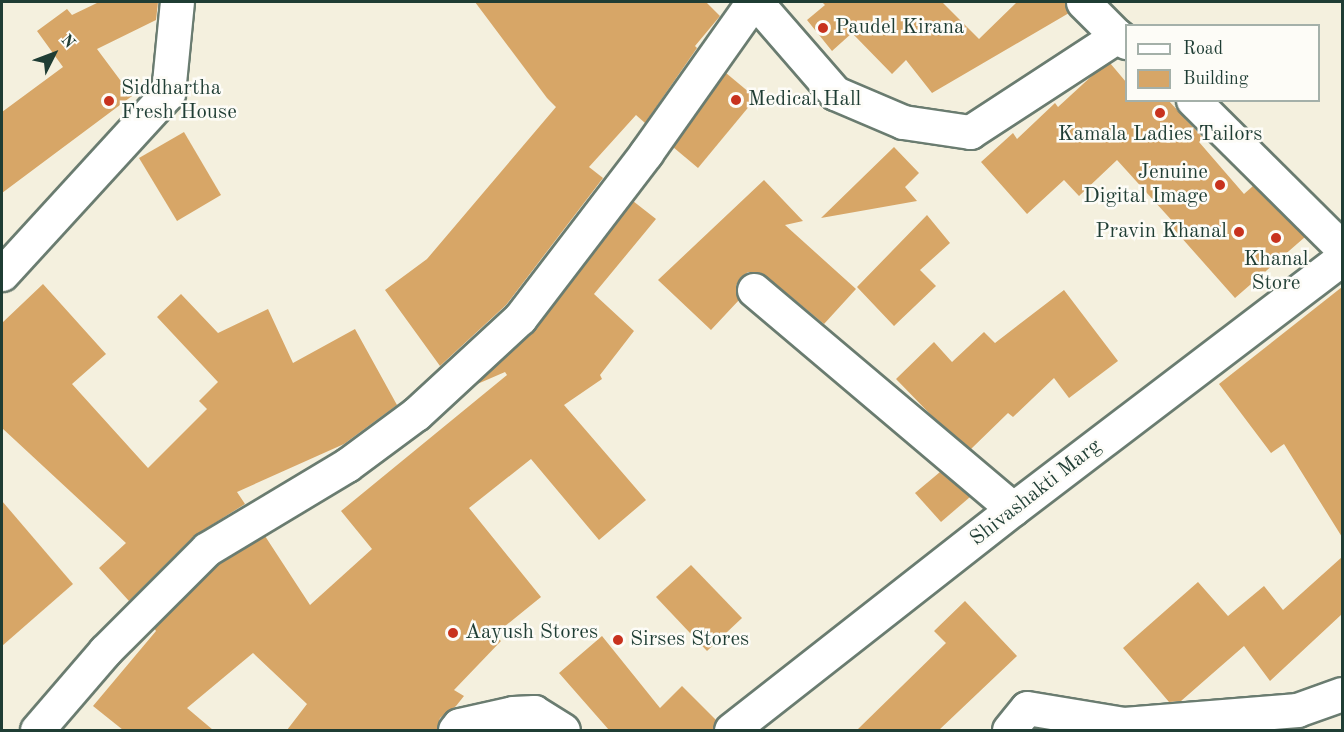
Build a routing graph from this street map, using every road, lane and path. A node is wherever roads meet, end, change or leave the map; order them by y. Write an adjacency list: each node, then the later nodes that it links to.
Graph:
1 (177, 2): 8 (street)
2 (754, 2): 4 (street); 12 (street)
3 (1083, 2): 4 (street)
4 (1122, 39)
5 (1195, 102): 6 (street)
6 (1342, 248)
7 (1342, 258): 10 (street, Shivashakti Marg)
8 (2, 274)
9 (754, 290): 10 (street)
10 (1013, 509): 15 (street, Shivashakti Marg)
11 (1342, 694): 16 (street)
12 (37, 730)
13 (455, 730): 14 (street)
14 (563, 730)
15 (732, 730)
16 (1009, 730)

